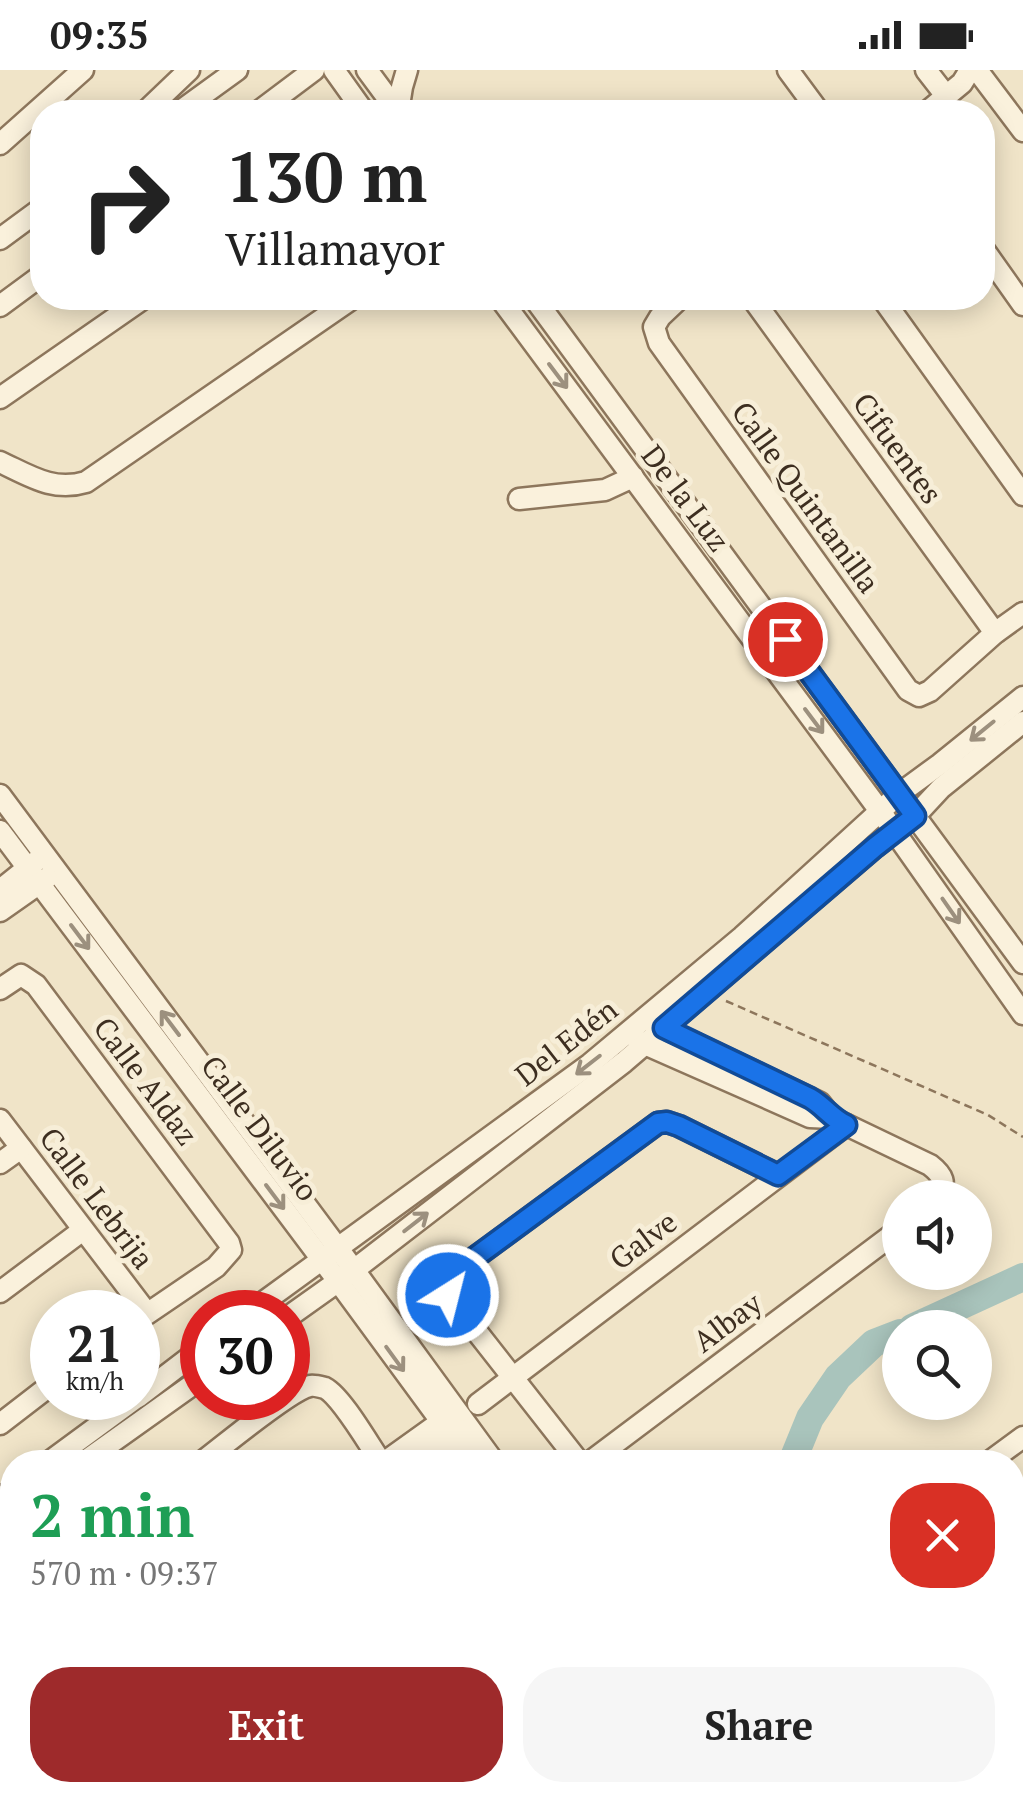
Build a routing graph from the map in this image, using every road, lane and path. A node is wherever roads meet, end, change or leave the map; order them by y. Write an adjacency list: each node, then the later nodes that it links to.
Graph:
1 (83, 70): 11 (street)
2 (189, 70): 12 (street)
3 (237, 70): 13 (street)
4 (314, 70): 14 (street)
5 (334, 70): 15 (street)
6 (367, 70): 16 (street)
7 (408, 70): 17 (street)
8 (788, 70): 18 (street)
9 (926, 70): 10 (street)
10 (971, 78): 19 (street); 20 (street)
11 (49, 100)
12 (158, 100)
13 (195, 100)
14 (274, 100)
15 (355, 100)
16 (389, 100)
17 (400, 100)
18 (810, 100)
19 (943, 100)
20 (993, 100)
21 (995, 102): 23 (street)
22 (30, 117): 24 (street)
23 (1022, 129)
24 (0, 144)
25 (30, 217): 26 (street)
26 (0, 239)
27 (995, 265): 29 (street)
28 (30, 283): 30 (street)
29 (1023, 304)
30 (0, 306)
31 (127, 310): 38 (street)
32 (336, 310): 39 (street)
33 (509, 310): 40 (street, De la Luz, one-way to 40)
34 (543, 310): 47 (street, De la Luz)
35 (667, 310): 44 (street, Calle Quintanilla)
36 (761, 310): 44 (street, Cifuentes)
37 (891, 310): 41 (street)
38 (0, 398)
39 (0, 462)
40 (633, 477): 42 (street); 49 (street, De la Luz, one-way to 49)
41 (1023, 494)
42 (519, 500)
43 (1023, 614): 44 (street)
44 (995, 633)
45 (1023, 697): 47 (street, Del Edén, one-way to 47)
46 (1023, 722): 50 (street, Del Edén)
47 (899, 794): 49 (street, Del Edén); 50 (street, De la Luz)
48 (0, 796): 53 (street)
49 (880, 811): 52 (street, De la Luz); 60 (street, Del Edén)
50 (915, 816): 52 (street, Del Edén); 56 (street, De la Luz)
51 (0, 831): 53 (street)
52 (895, 831): 58 (street, Del Edén); 59 (street, De la Luz, one-way to 59)
53 (42, 869): 54 (street); 55 (street); 72 (street)
54 (0, 890)
55 (0, 912)
56 (1023, 963)
57 (0, 990): 78 (street, Calle Aldaz)
58 (706, 992): 60 (street, Del Edén); 65 (path)
59 (1023, 1014)
60 (654, 1024): 61 (street, Del Edén); 62 (street, Del Edén); 64 (street)
61 (624, 1036): 62 (street); 72 (street, Del Edén, one-way to 72)
62 (645, 1044): 64 (street); 73 (street, Del Edén, one-way to 62)
63 (0, 1120): 66 (street, Calle Lebrija)
64 (839, 1122): 68 (street, Galve); 69 (street)
65 (1023, 1136)
66 (21, 1148): 67 (street); 70 (street, Calle Lebrija)
67 (0, 1163)
68 (778, 1175): 81 (street, Galve); 81 (street)
69 (943, 1180)
70 (83, 1230): 74 (street, Calle Lebrija); 76 (street)
71 (882, 1243): 97 (street, Albay)
72 (330, 1254): 73 (street); 75 (street, Del Edén)
73 (346, 1275): 77 (street, Del Edén); 87 (street)
74 (124, 1290)
75 (280, 1290)
76 (0, 1292)
77 (310, 1301)
78 (160, 1305)
79 (180, 1365): 80 (street)
80 (160, 1380)
81 (516, 1382): 84 (street, Galve); 96 (street)
82 (180, 1394): 89 (street)
83 (30, 1401): 86 (street)
84 (478, 1404)
85 (106, 1420): 88 (street)
86 (0, 1424)
87 (454, 1424): 92 (street); 93 (street); 94 (street); 95 (street)
88 (65, 1450)
89 (101, 1450)
90 (218, 1450): 91 (street)
91 (374, 1450)
92 (405, 1450)
93 (428, 1450)
94 (466, 1450)
95 (481, 1450)
96 (569, 1450)
97 (606, 1450)

